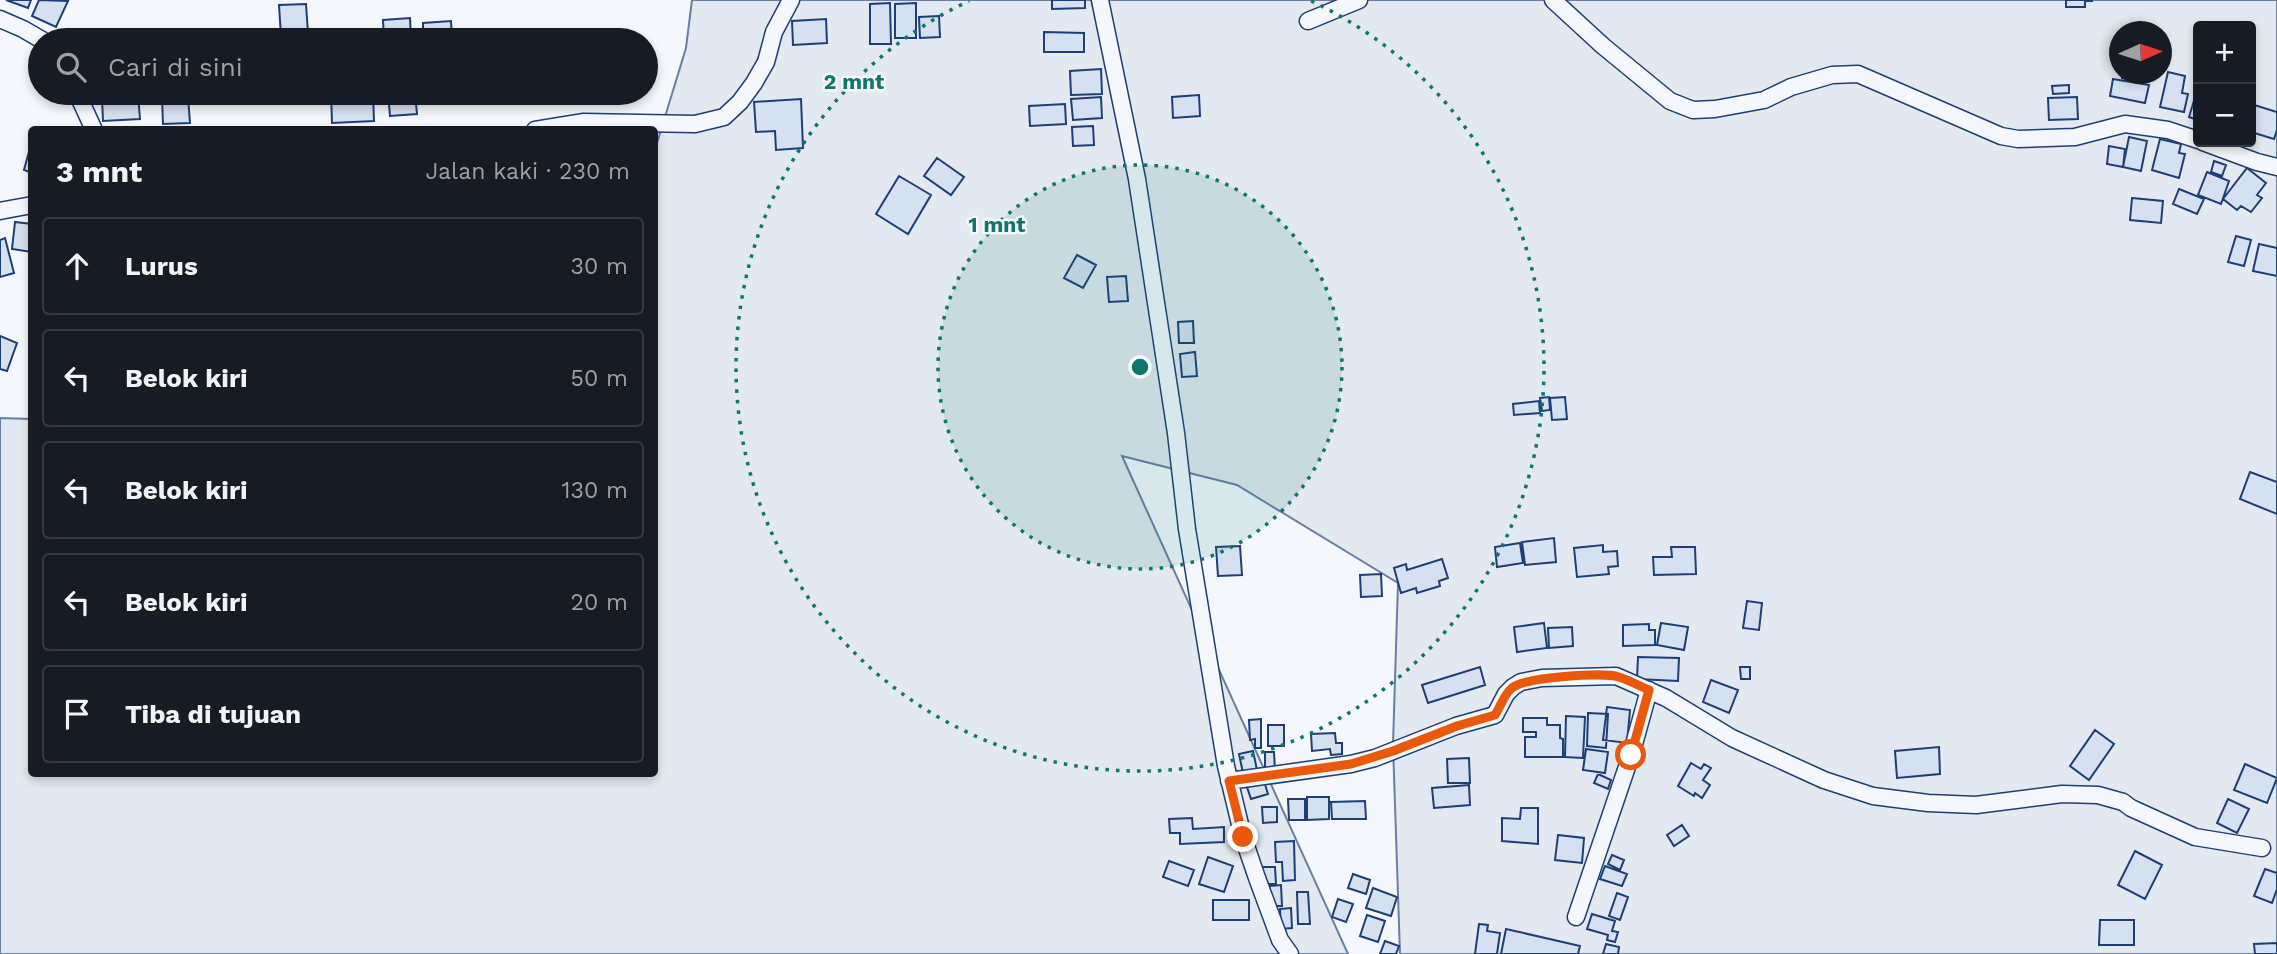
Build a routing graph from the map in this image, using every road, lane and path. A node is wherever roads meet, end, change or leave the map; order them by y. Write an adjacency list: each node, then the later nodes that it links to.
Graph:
1 (791, 0): 10 (street)
2 (1100, 0): 17 (street)
3 (1359, 0): 6 (street)
4 (1553, 0): 11 (street)
5 (0, 19): 7 (street)
6 (1308, 21)
7 (28, 32)
8 (83, 105): 9 (street)
9 (92, 126)
10 (560, 126)
11 (2193, 138)
12 (2216, 147): 13 (street)
13 (2277, 167)
14 (28, 206): 15 (street)
15 (0, 211)
16 (1649, 690): 17 (street); 18 (street); 19 (street)
17 (1229, 781): 20 (street)
18 (2262, 848)
19 (1576, 917)
20 (1290, 954)

